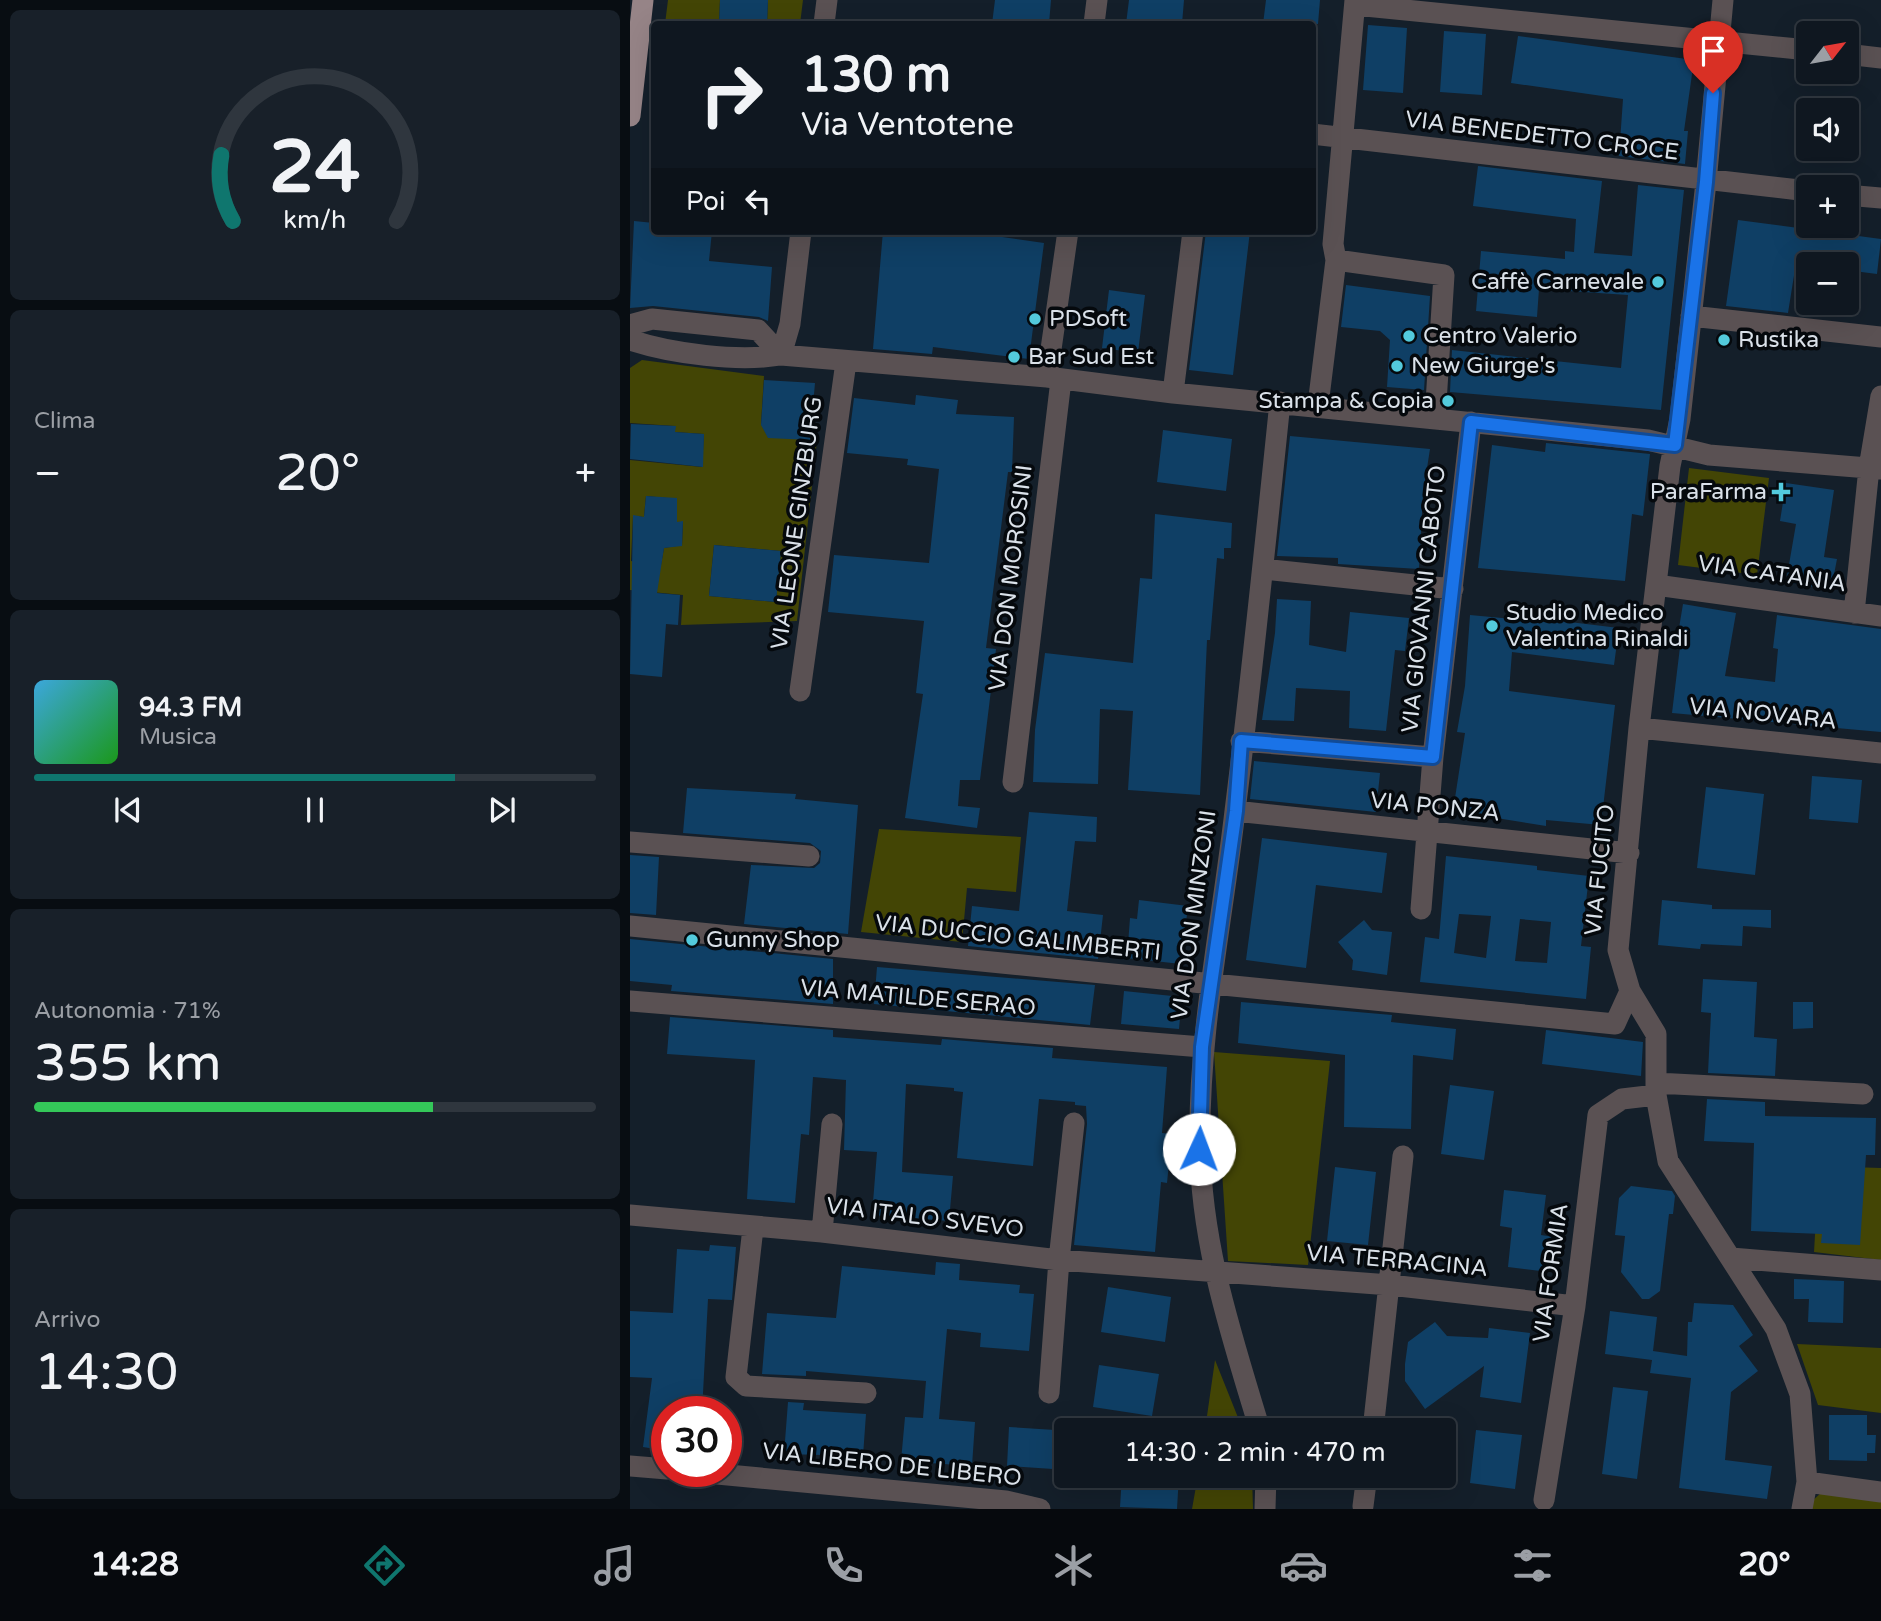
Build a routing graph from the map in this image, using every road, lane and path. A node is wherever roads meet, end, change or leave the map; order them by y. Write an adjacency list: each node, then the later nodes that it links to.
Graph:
1 (643, 0): 10 (main road)
2 (827, 0): 6 (street)
3 (1097, 0): 7 (street)
4 (1723, 0): 8 (street, VIA FUCITO)
5 (1355, 2): 8 (street); 15 (street)
6 (824, 21)
7 (1094, 21)
8 (1718, 39): 9 (street); 16 (street, VIA FUCITO)
9 (1796, 49)
10 (633, 55): 13 (main road)
11 (1859, 55): 12 (street)
12 (1881, 58)
13 (630, 116)
14 (1316, 135): 15 (street, VIA BENEDETTO CROCE)
15 (1343, 138): 16 (street, VIA BENEDETTO CROCE); 23 (street)
16 (1706, 182): 17 (street, VIA BENEDETTO CROCE); 24 (street, VIA FUCITO)
17 (1796, 190)
18 (1859, 196): 19 (street)
19 (1881, 198)
20 (801, 235): 28 (street)
21 (1068, 235): 30 (street, VIA DON MOROSINI)
22 (1193, 235): 31 (street)
23 (1335, 252): 34 (street); 35 (street)
24 (1691, 316): 26 (street); 37 (street, VIA FUCITO)
25 (630, 325): 28 (street)
26 (1881, 337)
27 (630, 340): 28 (street)
28 (781, 355): 29 (street)
29 (846, 362): 30 (street); 44 (street, VIA LEONE GINZBURG)
30 (1054, 379): 31 (street); 49 (street, VIA DON MOROSINI)
31 (1173, 393): 33 (street)
32 (1881, 396): 38 (street)
33 (1280, 402): 34 (street); 39 (street, VIA DON MINZONI)
34 (1318, 405): 35 (street)
35 (1435, 419): 36 (street)
36 (1471, 422): 37 (street); 41 (street, VIA GIOVANNI CABOTO)
37 (1675, 445): 38 (street); 40 (street, VIA FUCITO)
38 (1875, 469): 42 (street)
39 (1263, 569): 41 (street); 46 (street, VIA DON MINZONI)
40 (1656, 585): 42 (street, VIA CATANIA); 45 (street, VIA FUCITO)
41 (1452, 589): 48 (street, VIA GIOVANNI CABOTO)
42 (1854, 613): 43 (street, VIA CATANIA)
43 (1881, 616)
44 (800, 691)
45 (1639, 728): 47 (street, VIA NOVARA); 53 (street, VIA FUCITO)
46 (1241, 741): 48 (street); 50 (street, VIA DON MINZONI)
47 (1881, 753)
48 (1433, 757): 51 (street, VIA GIOVANNI CABOTO)
49 (1013, 782)
50 (1236, 811): 51 (street, VIA PONZA); 57 (street, VIA DON MINZONI)
51 (1425, 833): 53 (street, VIA PONZA); 55 (street, VIA GIOVANNI CABOTO)
52 (630, 842): 54 (street)
53 (1629, 853): 58 (street, VIA FUCITO)
54 (809, 856)
55 (1421, 908)
56 (630, 926): 57 (street, VIA DUCCIO GALIMBERTI)
57 (1209, 983): 58 (street, VIA DUCCIO GALIMBERTI); 60 (street, VIA DON MINZONI)
58 (1630, 991): 61 (street, VIA FUCITO)
59 (630, 1001): 60 (street, VIA MATILDE SERAO)
60 (1202, 1047): 72 (street, VIA DON MINZONI)
61 (1656, 1089): 62 (street, VIA FORMIA); 69 (street, VIA FUCITO); 74 (street, VIA FORMIA)
62 (1863, 1094)
63 (1074, 1123): 70 (street)
64 (832, 1124): 68 (street)
65 (1403, 1156): 73 (street)
66 (630, 1215): 67 (street, VIA ITALO SVEVO)
67 (753, 1228): 68 (street, VIA ITALO SVEVO); 75 (street)
68 (822, 1232): 70 (street, VIA ITALO SVEVO)
69 (1731, 1258): 71 (street); 82 (street, VIA FUCITO)
70 (1059, 1260): 72 (street, VIA ITALO SVEVO); 76 (street)
71 (1881, 1270)
72 (1213, 1273): 73 (street, VIA TERRACINA); 77 (street, VIA DON MINZONI)
73 (1390, 1285): 74 (street, VIA TERRACINA); 78 (street)
74 (1575, 1306): 86 (street, VIA FORMIA)
75 (866, 1393)
76 (1049, 1393)
77 (1256, 1418)
78 (1374, 1418)
79 (630, 1466): 80 (street)
80 (651, 1468)
81 (742, 1476): 88 (street, VIA LIBERO DE LIBERO)
82 (1807, 1482): 85 (street); 90 (street, VIA FUCITO)
83 (1266, 1488): 89 (street)
84 (1365, 1488): 87 (street)
85 (1881, 1492)
86 (1544, 1500)
87 (1363, 1506)
88 (1039, 1509)
89 (1265, 1509)
90 (1802, 1509)

